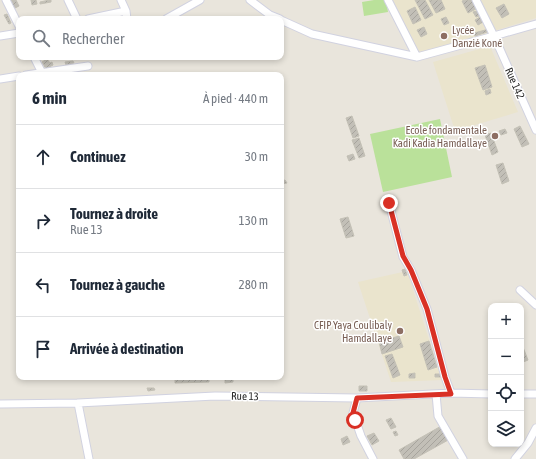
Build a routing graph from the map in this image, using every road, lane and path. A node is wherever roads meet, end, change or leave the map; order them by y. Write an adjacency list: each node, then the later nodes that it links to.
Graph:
1 (6, 0): 12 (street)
2 (68, 0): 9 (street)
3 (121, 0): 8 (street)
4 (200, 0): 10 (street)
5 (250, 0): 11 (street)
6 (388, 0): 18 (street)
7 (476, 0): 17 (street, Rue 142)
8 (126, 15)
9 (76, 16)
10 (171, 16)
11 (272, 16)
12 (16, 20)
13 (284, 21): 18 (street)
14 (536, 24): 17 (street)
15 (16, 33): 16 (street)
16 (0, 36)
17 (494, 36): 18 (street); 24 (street, Rue 142)
18 (417, 57)
19 (36, 60): 21 (street)
20 (88, 66): 21 (street)
21 (42, 72)
22 (16, 76): 23 (street)
23 (0, 79)
24 (536, 130)
25 (389, 203): 29 (street)
26 (520, 290): 27 (street)
27 (536, 305)
28 (436, 394): 29 (street, Rue 13); 33 (street, Rue 13); 39 (street)
29 (451, 394): 30 (street, Rue 13)
30 (488, 394)
31 (524, 394): 32 (street)
32 (536, 394)
33 (357, 398): 34 (street, Rue 13); 38 (street)
34 (78, 403): 35 (street, Rue 13); 37 (street)
35 (0, 404)
36 (536, 428): 40 (street)
37 (89, 459)
38 (373, 459)
39 (463, 459)
40 (515, 459)

